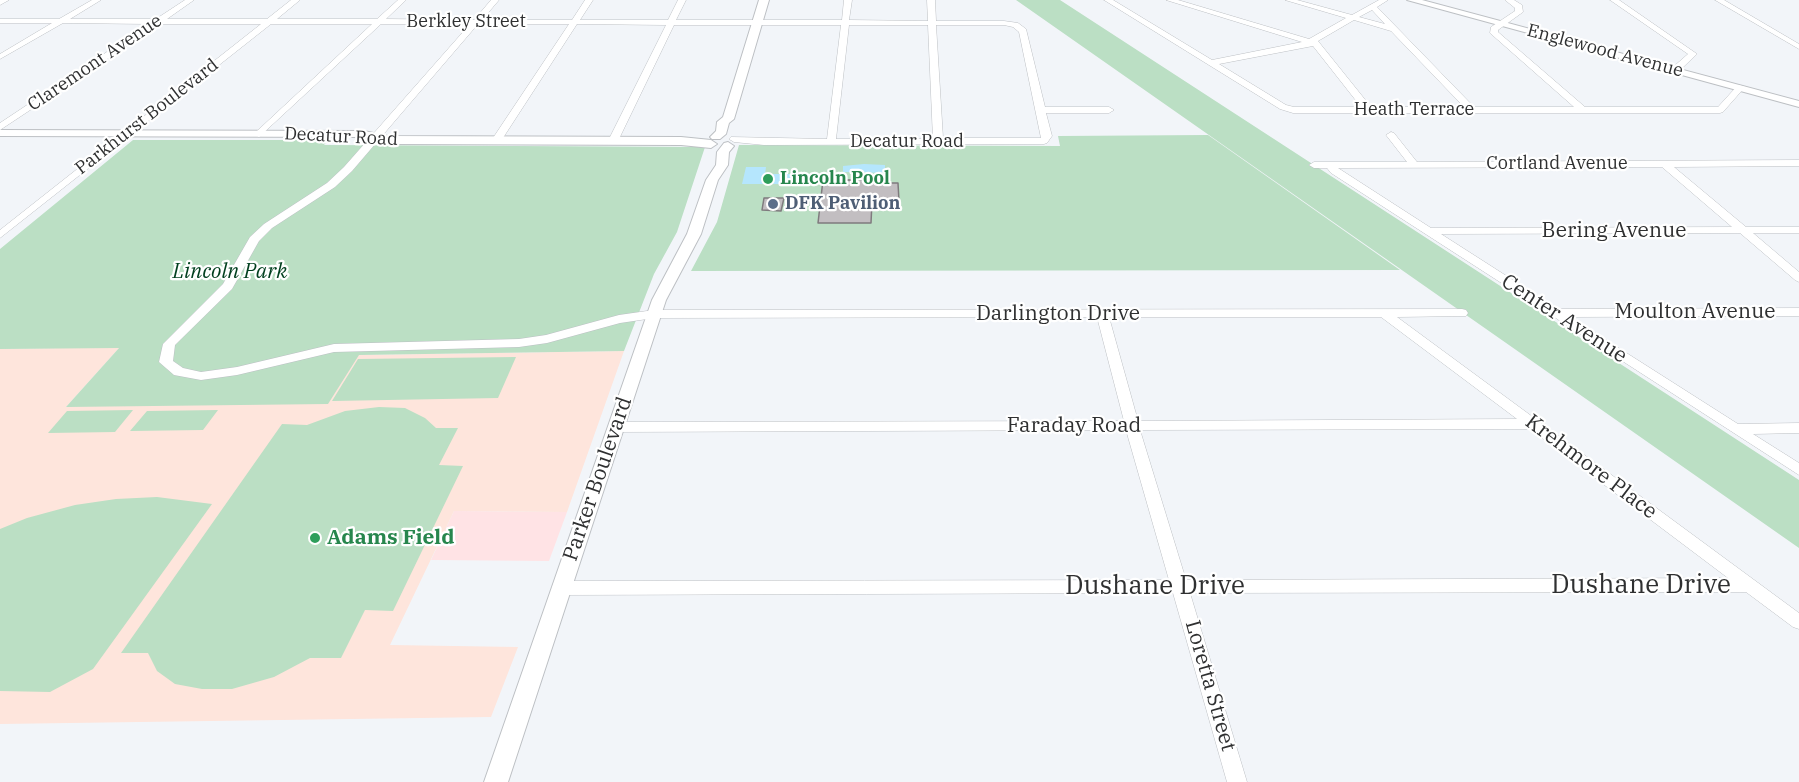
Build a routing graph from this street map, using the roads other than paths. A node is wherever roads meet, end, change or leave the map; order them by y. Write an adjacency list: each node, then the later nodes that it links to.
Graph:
1 (5, 0): 20 (street)
2 (97, 0): 24 (street)
3 (190, 0): 25 (street, Claremont Avenue)
4 (296, 0): 26 (street, Parkhurst Boulevard)
5 (402, 0): 27 (street)
6 (495, 0): 28 (street)
7 (589, 0): 29 (street)
8 (682, 0): 30 (street)
9 (764, 0): 31 (street)
10 (848, 0): 32 (street)
11 (931, 0): 33 (street)
12 (1108, 0): 39 (street, Heath Terrace)
13 (1170, 0): 36 (street)
14 (1289, 0): 22 (street)
15 (1384, 0): 21 (street)
16 (1412, 0): 34 (street, Englewood Avenue)
17 (1509, 0): 34 (street)
18 (1614, 0): 40 (street)
19 (1719, 0): 37 (street)
20 (0, 3)
21 (1372, 6): 22 (street); 35 (street)
22 (1352, 18): 35 (street); 36 (street)
23 (0, 21): 24 (street, Berkley Street)
24 (60, 21): 25 (street, Berkley Street); 38 (street)
25 (158, 22): 26 (street, Berkley Street); 49 (street, Claremont Avenue)
26 (268, 22): 27 (street, Berkley Street); 51 (street, Parkhurst Boulevard)
27 (378, 22): 28 (street, Berkley Street); 52 (street)
28 (476, 22): 29 (street, Berkley Street); 54 (street)
29 (574, 22): 30 (street, Berkley Street); 55 (street)
30 (671, 23): 31 (street, Berkley Street); 56 (street)
31 (757, 23): 32 (street, Berkley Street); 48 (street)
32 (845, 23): 33 (street, Berkley Street); 59 (street)
33 (932, 23): 43 (street, Berkley Street); 60 (street)
34 (1501, 24): 40 (street, Englewood Avenue); 47 (street)
35 (1395, 29): 46 (street)
36 (1314, 43): 39 (street); 45 (street)
37 (1799, 47)
38 (0, 57)
39 (1211, 63): 45 (street, Heath Terrace)
40 (1675, 70): 41 (street, Englewood Avenue)
41 (1741, 87): 42 (street, Englewood Avenue); 47 (street, Heath Terrace)
42 (1799, 104)
43 (1040, 110): 44 (street); 60 (street, Decatur Road)
44 (1110, 110)
45 (1368, 110): 46 (street, Heath Terrace)
46 (1472, 110): 47 (street, Heath Terrace)
47 (1583, 110)
48 (728, 119): 57 (street); 58 (street)
49 (0, 126)
50 (0, 133): 51 (street, Decatur Road)
51 (125, 134): 52 (street, Decatur Road); 70 (street, Parkhurst Boulevard)
52 (259, 134): 54 (street, Decatur Road)
53 (1391, 135): 63 (street)
54 (377, 137): 55 (street, Decatur Road); 76 (street, Darlington Drive)
55 (496, 141): 56 (street, Decatur Road)
56 (613, 141): 57 (street, Decatur Road)
57 (714, 141): 58 (street); 66 (street, Parker Boulevard)
58 (731, 142): 59 (street, Decatur Road); 66 (street, Parker Boulevard)
59 (831, 142): 60 (street, Decatur Road)
60 (938, 142)
61 (1664, 163): 62 (street, Cortland Avenue); 63 (street, Cortland Avenue); 67 (street)
62 (1799, 163)
63 (1414, 164): 65 (street, Cortland Avenue)
64 (1314, 165): 65 (street, Cortland Avenue)
65 (1330, 165): 69 (street, Center Avenue)
66 (712, 180): 76 (street, Parker Boulevard)
67 (1743, 230): 68 (street, Bering Avenue); 69 (street, Bering Avenue); 71 (street)
68 (1799, 230)
69 (1428, 231): 75 (street, Center Avenue)
70 (0, 235)
71 (1799, 278)
72 (1799, 312): 75 (street, Moulton Avenue)
73 (1384, 313): 74 (street, Darlington Drive); 77 (street, Darlington Drive); 78 (street, Krehmore Place)
74 (1462, 313)
75 (1555, 313): 82 (street, Center Avenue)
76 (654, 314): 77 (street, Darlington Drive); 80 (street, Parker Boulevard)
77 (1102, 314): 79 (street, Loretta Street)
78 (1533, 424): 79 (street, Faraday Road); 84 (street, Krehmore Place)
79 (1132, 426): 80 (street, Faraday Road); 85 (street, Loretta Street)
80 (615, 427): 86 (street, Parker Boulevard)
81 (1799, 428): 82 (street)
82 (1735, 429): 83 (street, Center Avenue)
83 (1799, 470)
84 (1749, 585): 85 (street, Dushane Drive); 87 (street, Krehmore Place)
85 (1181, 586): 86 (street, Dushane Drive); 89 (street, Loretta Street)
86 (560, 588): 88 (street, Parker Boulevard)
87 (1799, 622)
88 (495, 782)
89 (1237, 782)

